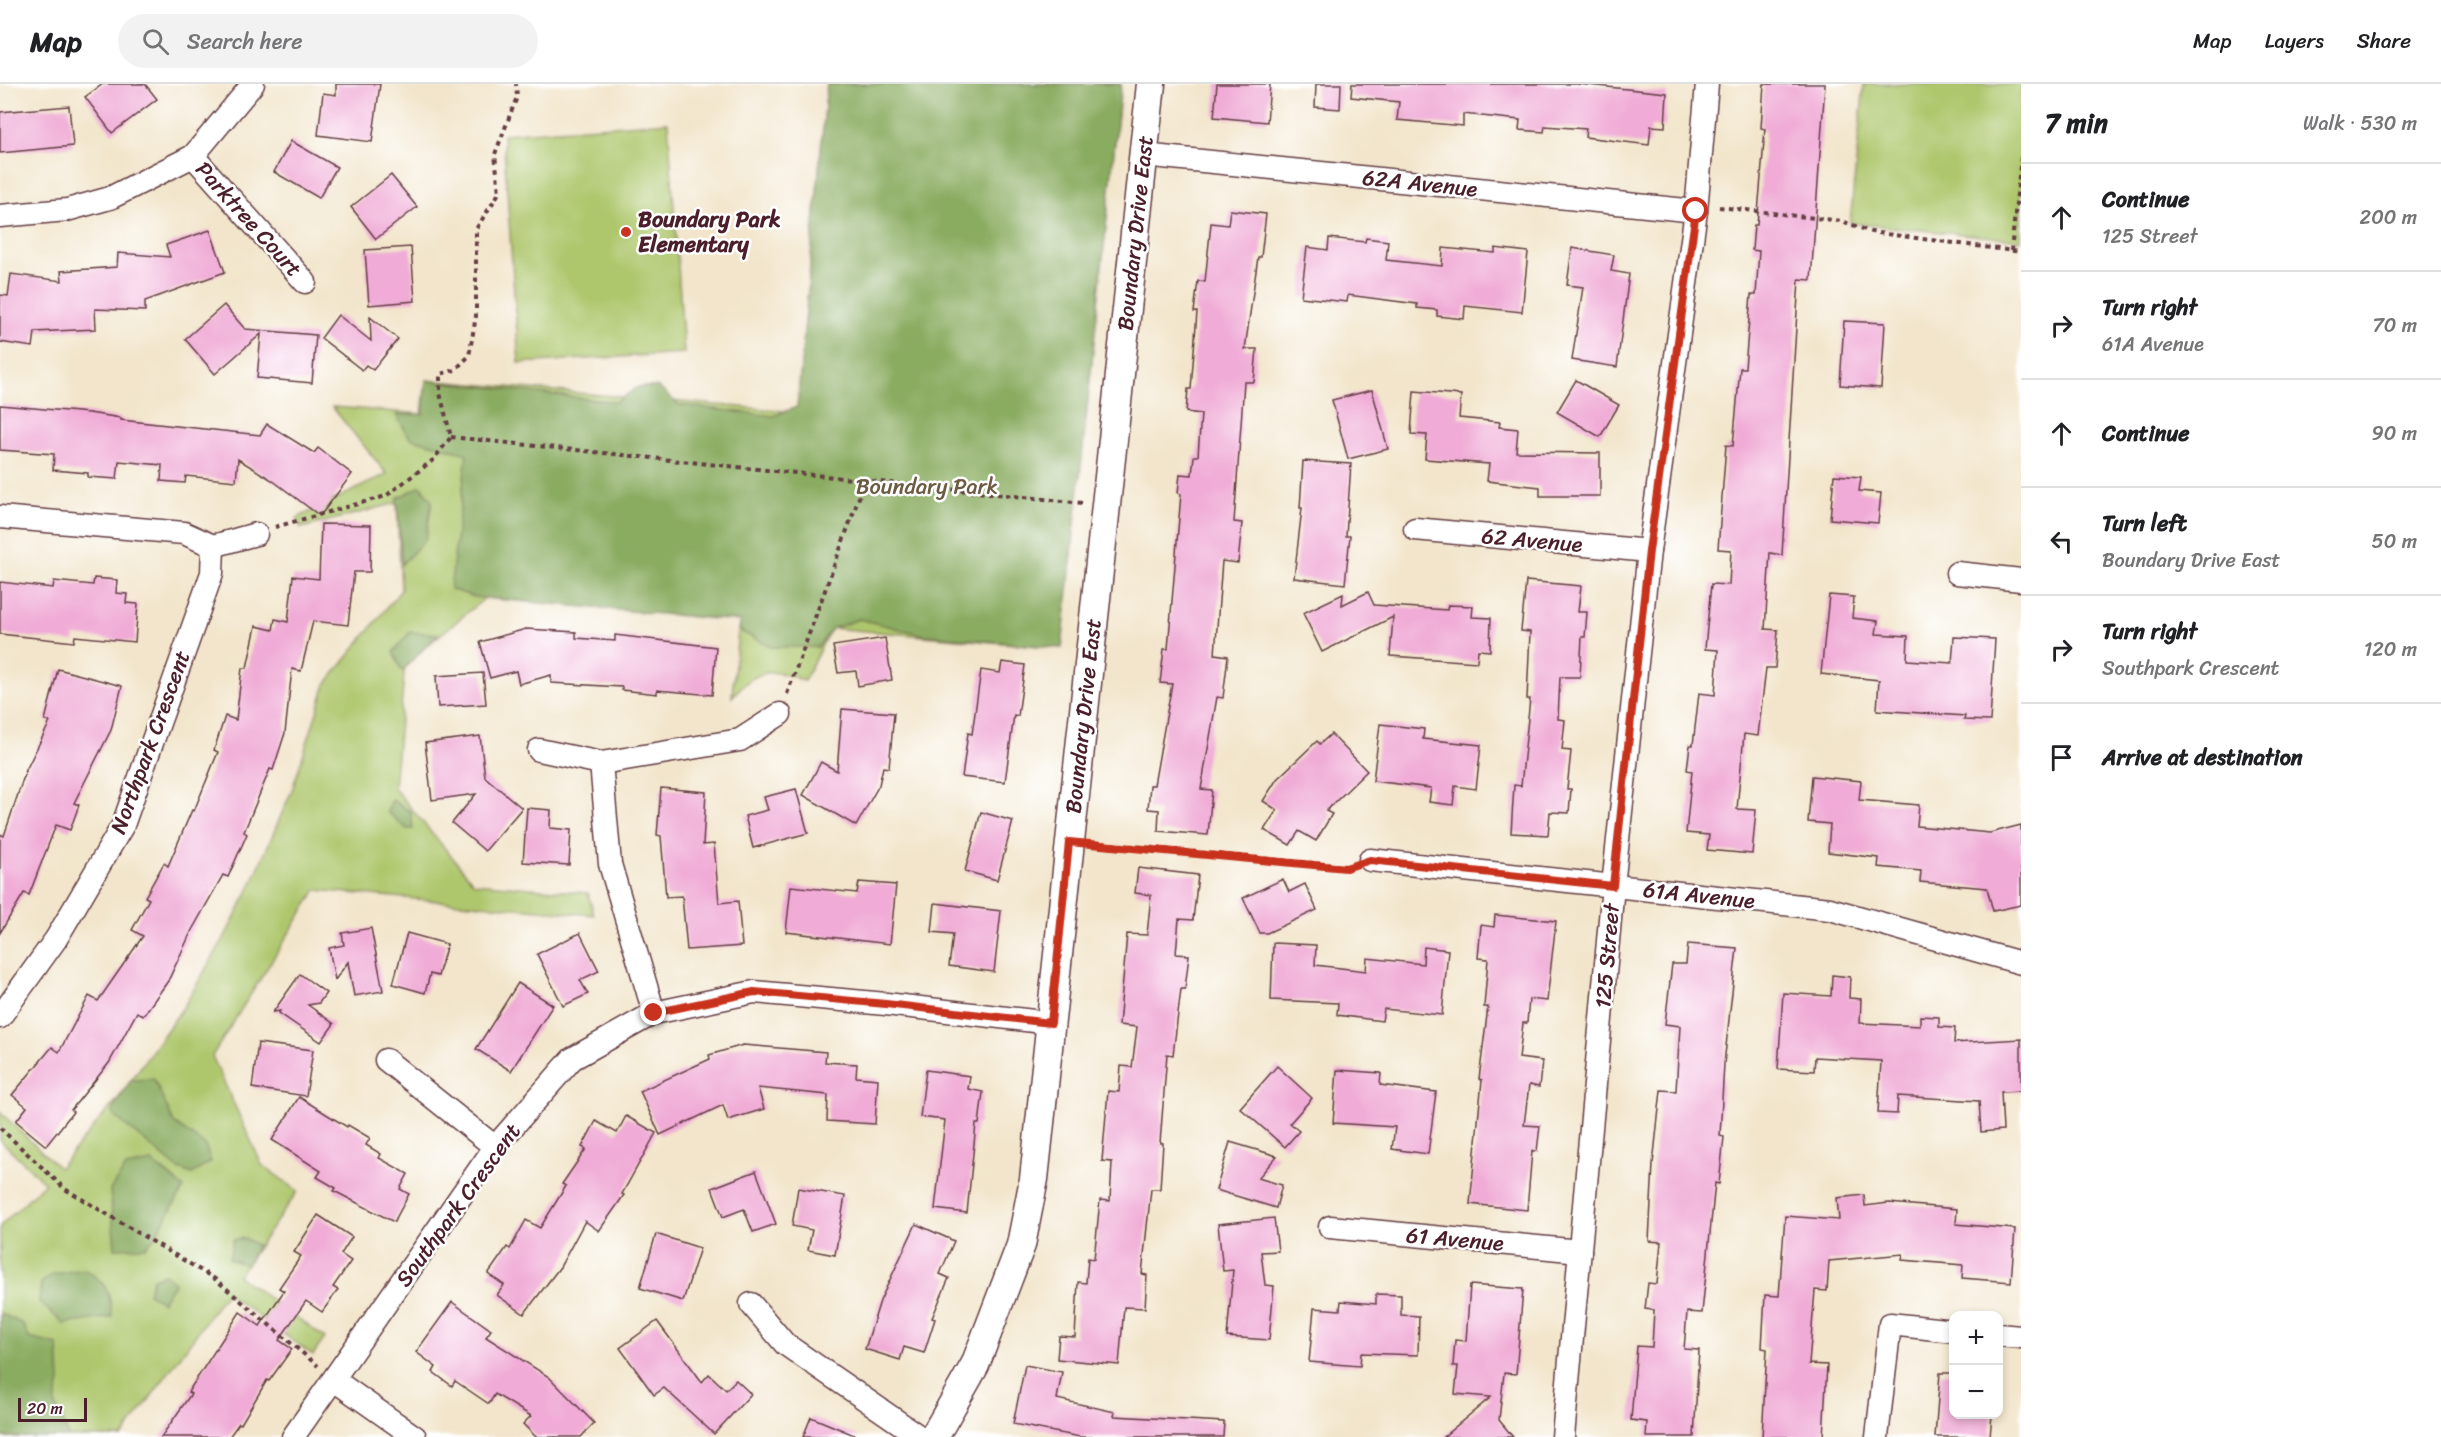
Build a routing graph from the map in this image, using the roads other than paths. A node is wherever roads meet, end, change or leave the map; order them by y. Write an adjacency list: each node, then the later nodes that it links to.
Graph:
1 (253, 84): 5 (street)
2 (1151, 84): 4 (street, Boundary Drive East)
3 (1707, 84): 6 (street, 125 Street)
4 (1143, 155): 6 (street, 62A Avenue); 24 (street, Boundary Drive East)
5 (193, 156): 7 (street); 8 (street, Parktree Court)
6 (1706, 209): 13 (street, 125 Street)
7 (0, 216)
8 (305, 282)
9 (0, 517): 12 (street)
10 (1415, 529): 13 (street, 62 Avenue)
11 (256, 534): 12 (street)
12 (213, 546): 23 (street, Northpark Crescent)
13 (1649, 551): 20 (street, 125 Street)
14 (1957, 573): 15 (street)
15 (2021, 580)
16 (780, 714): 18 (street)
17 (539, 750): 18 (street)
18 (601, 763): 22 (street)
19 (1370, 860): 20 (street, 61A Avenue)
20 (1613, 886): 21 (street, 61A Avenue); 28 (street, 125 Street)
21 (2021, 963)
22 (654, 1013): 24 (street, Southpark Crescent); 26 (street, Southpark Crescent)
23 (0, 1017)
24 (1051, 1023): 37 (street, Boundary Drive East)
25 (386, 1060): 26 (street)
26 (495, 1148): 33 (street, Southpark Crescent)
27 (1330, 1227): 28 (street, 61 Avenue)
28 (1580, 1251): 38 (street, 125 Street)
29 (751, 1304): 36 (street)
30 (1949, 1331): 39 (street)
31 (2003, 1335): 32 (street)
32 (2021, 1337)
33 (326, 1373): 34 (street, Southpark Crescent); 35 (street)
34 (293, 1437)
35 (415, 1437)
36 (920, 1437)
37 (934, 1437)
38 (1563, 1437)
39 (1877, 1437)

